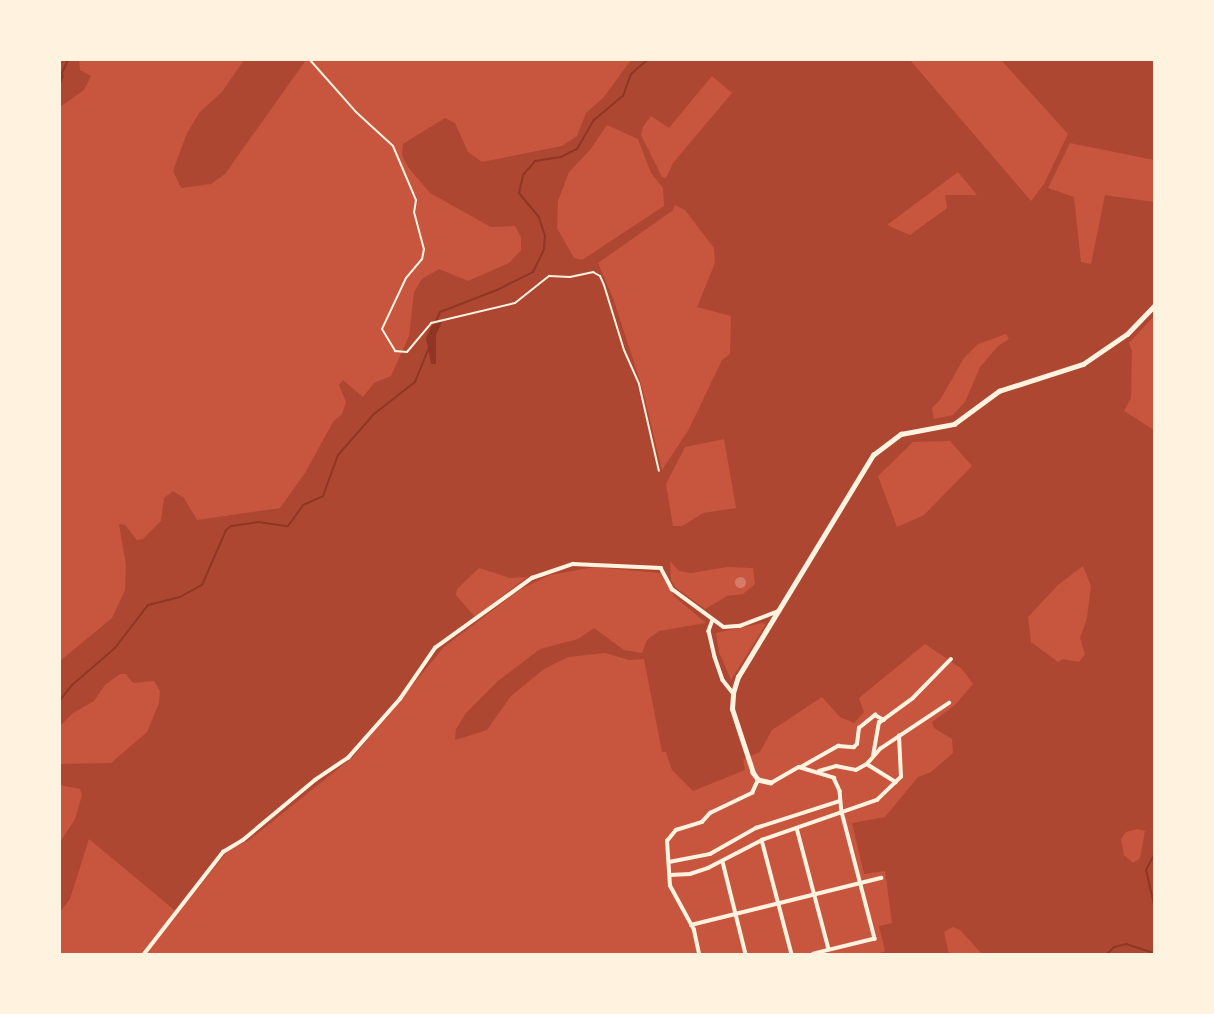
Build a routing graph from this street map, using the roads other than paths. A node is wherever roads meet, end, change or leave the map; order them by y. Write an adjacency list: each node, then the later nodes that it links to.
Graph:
1 (1154, 306): 2 (street)
2 (779, 612): 3 (street); 5 (street)
3 (713, 620): 5 (street); 30 (street)
4 (951, 659): 7 (street)
5 (733, 693): 13 (street)
6 (949, 703): 8 (street)
7 (885, 720): 9 (street); 11 (street)
8 (898, 736): 9 (street); 14 (street)
9 (873, 756): 10 (street)
10 (867, 764): 12 (street); 14 (street)
11 (799, 767): 12 (street); 15 (street)
12 (817, 772): 16 (street)
13 (758, 779): 15 (street); 20 (street)
14 (896, 782): 17 (street)
15 (771, 783)
16 (839, 801): 17 (street); 20 (street)
17 (842, 812): 18 (street); 24 (street)
18 (797, 828): 19 (street); 25 (street)
19 (762, 840): 21 (street); 26 (street)
20 (669, 862): 22 (street)
21 (723, 862): 22 (street); 27 (street)
22 (670, 875): 28 (street)
23 (881, 878): 24 (street)
24 (859, 882): 25 (street); 29 (street)
25 (816, 892): 26 (street); 29 (street)
26 (778, 902): 27 (street); 33 (street)
27 (735, 913): 28 (street); 32 (street)
28 (691, 925): 31 (street)
29 (829, 949): 34 (street)
30 (144, 954)
31 (699, 954)
32 (746, 954)
33 (792, 954)
34 (814, 954)

